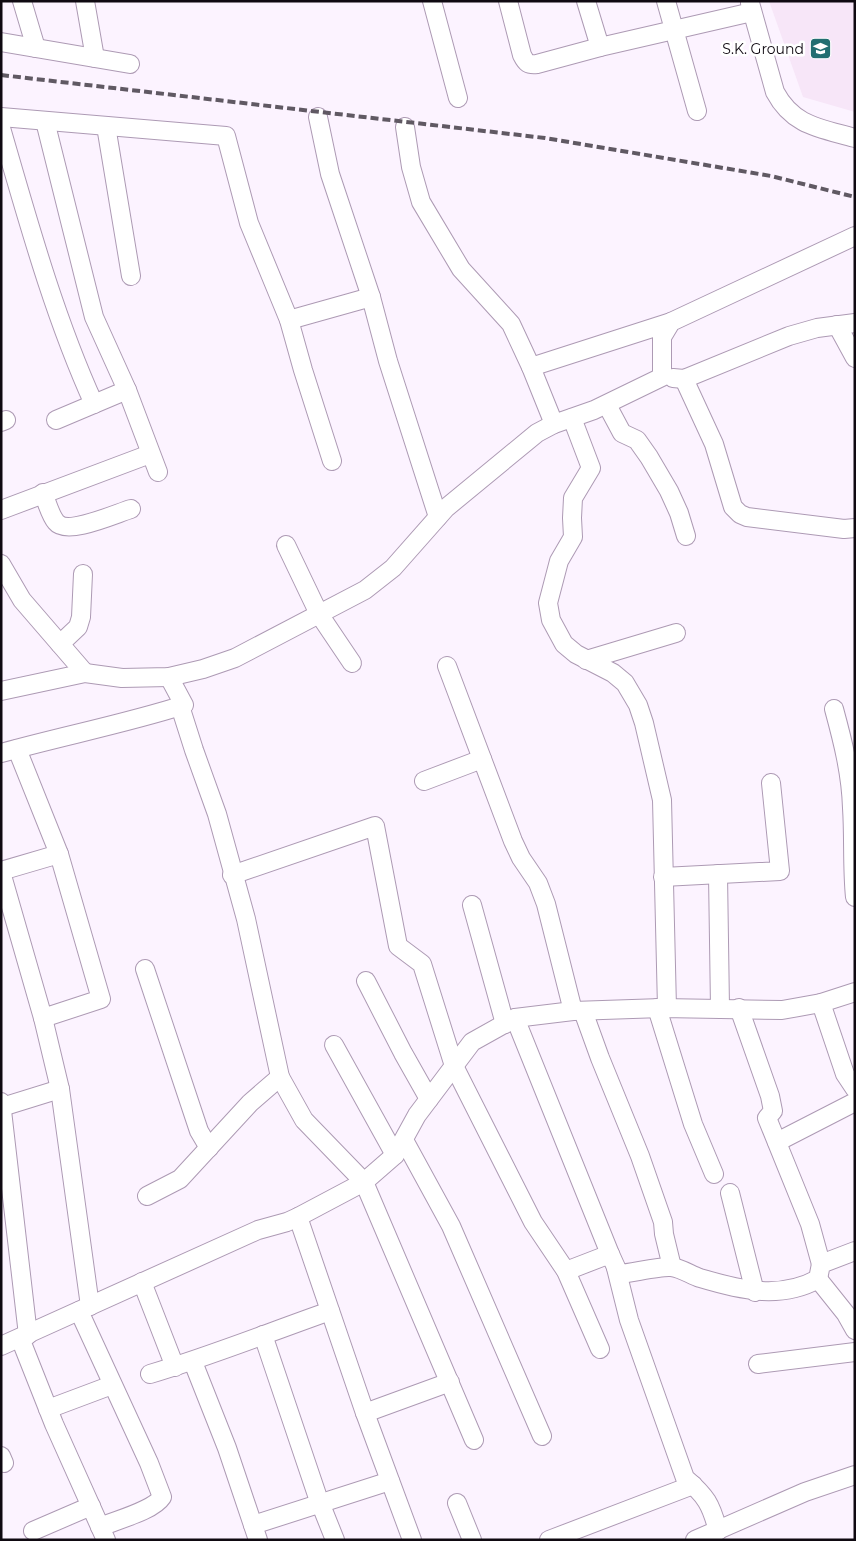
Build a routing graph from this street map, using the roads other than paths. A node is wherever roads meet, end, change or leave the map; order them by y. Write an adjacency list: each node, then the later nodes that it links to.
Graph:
1 (22, 1): 11 (street)
2 (85, 1): 12 (street)
3 (432, 1): 14 (street)
4 (508, 1): 10 (street)
5 (586, 1): 10 (street)
6 (666, 1): 8 (street)
7 (751, 7): 8 (street); 22 (street)
8 (675, 30): 10 (street); 15 (street)
9 (1, 42): 11 (street)
10 (600, 47)
11 (36, 48): 12 (street)
12 (96, 58): 13 (street)
13 (130, 64)
14 (458, 98)
15 (697, 111)
16 (1, 117): 18 (street)
17 (318, 117): 25 (street)
18 (45, 120): 19 (street); 34 (street)
19 (106, 126): 24 (street); 26 (street)
20 (405, 127): 31 (street)
21 (1, 128): 35 (street)
22 (855, 138)
23 (855, 236): 27 (street)
24 (131, 276)
25 (371, 297): 26 (street); 46 (street)
26 (289, 320): 41 (street)
27 (672, 322): 31 (street); 32 (street)
28 (855, 323): 29 (street)
29 (837, 325): 30 (street); 33 (street)
30 (855, 358)
31 (531, 367): 39 (street)
32 (662, 377): 33 (street); 36 (street)
33 (684, 379): 47 (street)
34 (127, 390): 35 (street); 40 (street)
35 (94, 404): 38 (street)
36 (607, 405): 37 (street); 48 (street)
37 (572, 418): 39 (street); 55 (street)
38 (56, 420)
39 (554, 424): 46 (street)
40 (150, 454): 42 (street); 43 (street)
41 (332, 461)
42 (158, 472)
43 (43, 493): 44 (street); 45 (street)
44 (131, 509)
45 (1, 510)
46 (438, 517): 52 (street)
47 (855, 528)
48 (686, 536)
49 (286, 545): 52 (street)
50 (1, 564): 54 (street)
51 (84, 574): 54 (street)
52 (319, 614): 56 (street); 59 (street)
53 (676, 633): 55 (street)
54 (60, 644): 58 (street)
55 (586, 660): 71 (street)
56 (352, 663)
57 (447, 666): 64 (street)
58 (85, 673): 59 (street); 60 (street)
59 (169, 677): 61 (street)
60 (1, 692)
61 (180, 706): 63 (street); 70 (street)
62 (834, 709): 72 (street)
63 (9, 751): 67 (street)
64 (482, 759): 65 (street); 81 (street)
65 (424, 781)
66 (771, 784): 69 (street)
67 (59, 854): 68 (street); 82 (street)
68 (1, 872): 82 (street)
69 (718, 874): 71 (street); 79 (street)
70 (232, 875): 85 (street); 86 (street)
71 (664, 877): 78 (street)
72 (855, 897)
73 (472, 905): 83 (street)
74 (145, 969): 94 (street)
75 (366, 981): 89 (street)
76 (855, 992): 77 (street)
77 (821, 1003): 80 (street); 88 (street)
78 (662, 1008): 79 (street); 81 (street); 95 (street)
79 (720, 1008): 80 (street)
80 (739, 1008): 92 (street)
81 (578, 1011): 83 (street); 103 (street)
82 (43, 1018): 87 (street)
83 (510, 1021): 85 (street); 102 (street)
84 (334, 1045): 93 (street)
85 (454, 1066): 89 (street); 104 (street)
86 (280, 1077): 94 (street); 96 (street)
87 (60, 1089): 91 (street); 108 (street)
88 (855, 1089)
89 (429, 1099): 93 (street)
90 (855, 1102): 92 (street)
91 (2, 1104): 99 (street)
92 (777, 1142): 105 (street)
93 (400, 1147): 96 (street); 124 (street)
94 (209, 1148): 98 (street)
95 (714, 1174)
96 (364, 1182): 100 (street); 120 (street)
97 (730, 1193): 107 (street)
98 (147, 1196)
99 (7, 1198): 112 (street)
100 (298, 1217): 106 (street); 109 (street)
101 (855, 1252): 105 (street)
102 (613, 1261): 103 (street); 104 (street); 128 (street)
103 (672, 1267): 107 (street)
104 (566, 1271): 114 (street)
105 (820, 1271): 107 (street); 110 (street)
106 (142, 1282): 108 (street); 118 (street)
107 (755, 1292)
108 (85, 1308): 112 (street); 121 (street)
109 (330, 1311): 111 (street); 123 (street)
110 (855, 1330)
111 (262, 1334): 116 (street); 129 (street)
112 (24, 1336): 113 (street); 122 (street)
113 (1, 1346)
114 (600, 1349)
115 (855, 1352): 117 (street)
116 (192, 1362): 118 (street); 134 (street)
117 (758, 1364)
118 (175, 1367): 119 (street)
119 (150, 1374)
120 (450, 1382): 123 (street); 125 (street)
121 (112, 1385): 122 (street); 135 (street)
122 (48, 1409): 131 (street)
123 (365, 1413): 127 (street)
124 (542, 1436)
125 (474, 1440)
126 (855, 1475): 132 (street)
127 (390, 1481): 129 (street); 137 (street)
128 (692, 1485): 132 (street); 139 (street)
129 (320, 1503): 134 (street); 136 (street)
130 (457, 1503): 138 (street)
131 (91, 1506): 133 (street); 135 (street)
132 (718, 1530): 140 (street)
133 (32, 1531)
134 (255, 1532)
135 (103, 1533)
136 (335, 1540)
137 (412, 1540)
138 (472, 1540)
139 (549, 1540)
140 (696, 1540)

